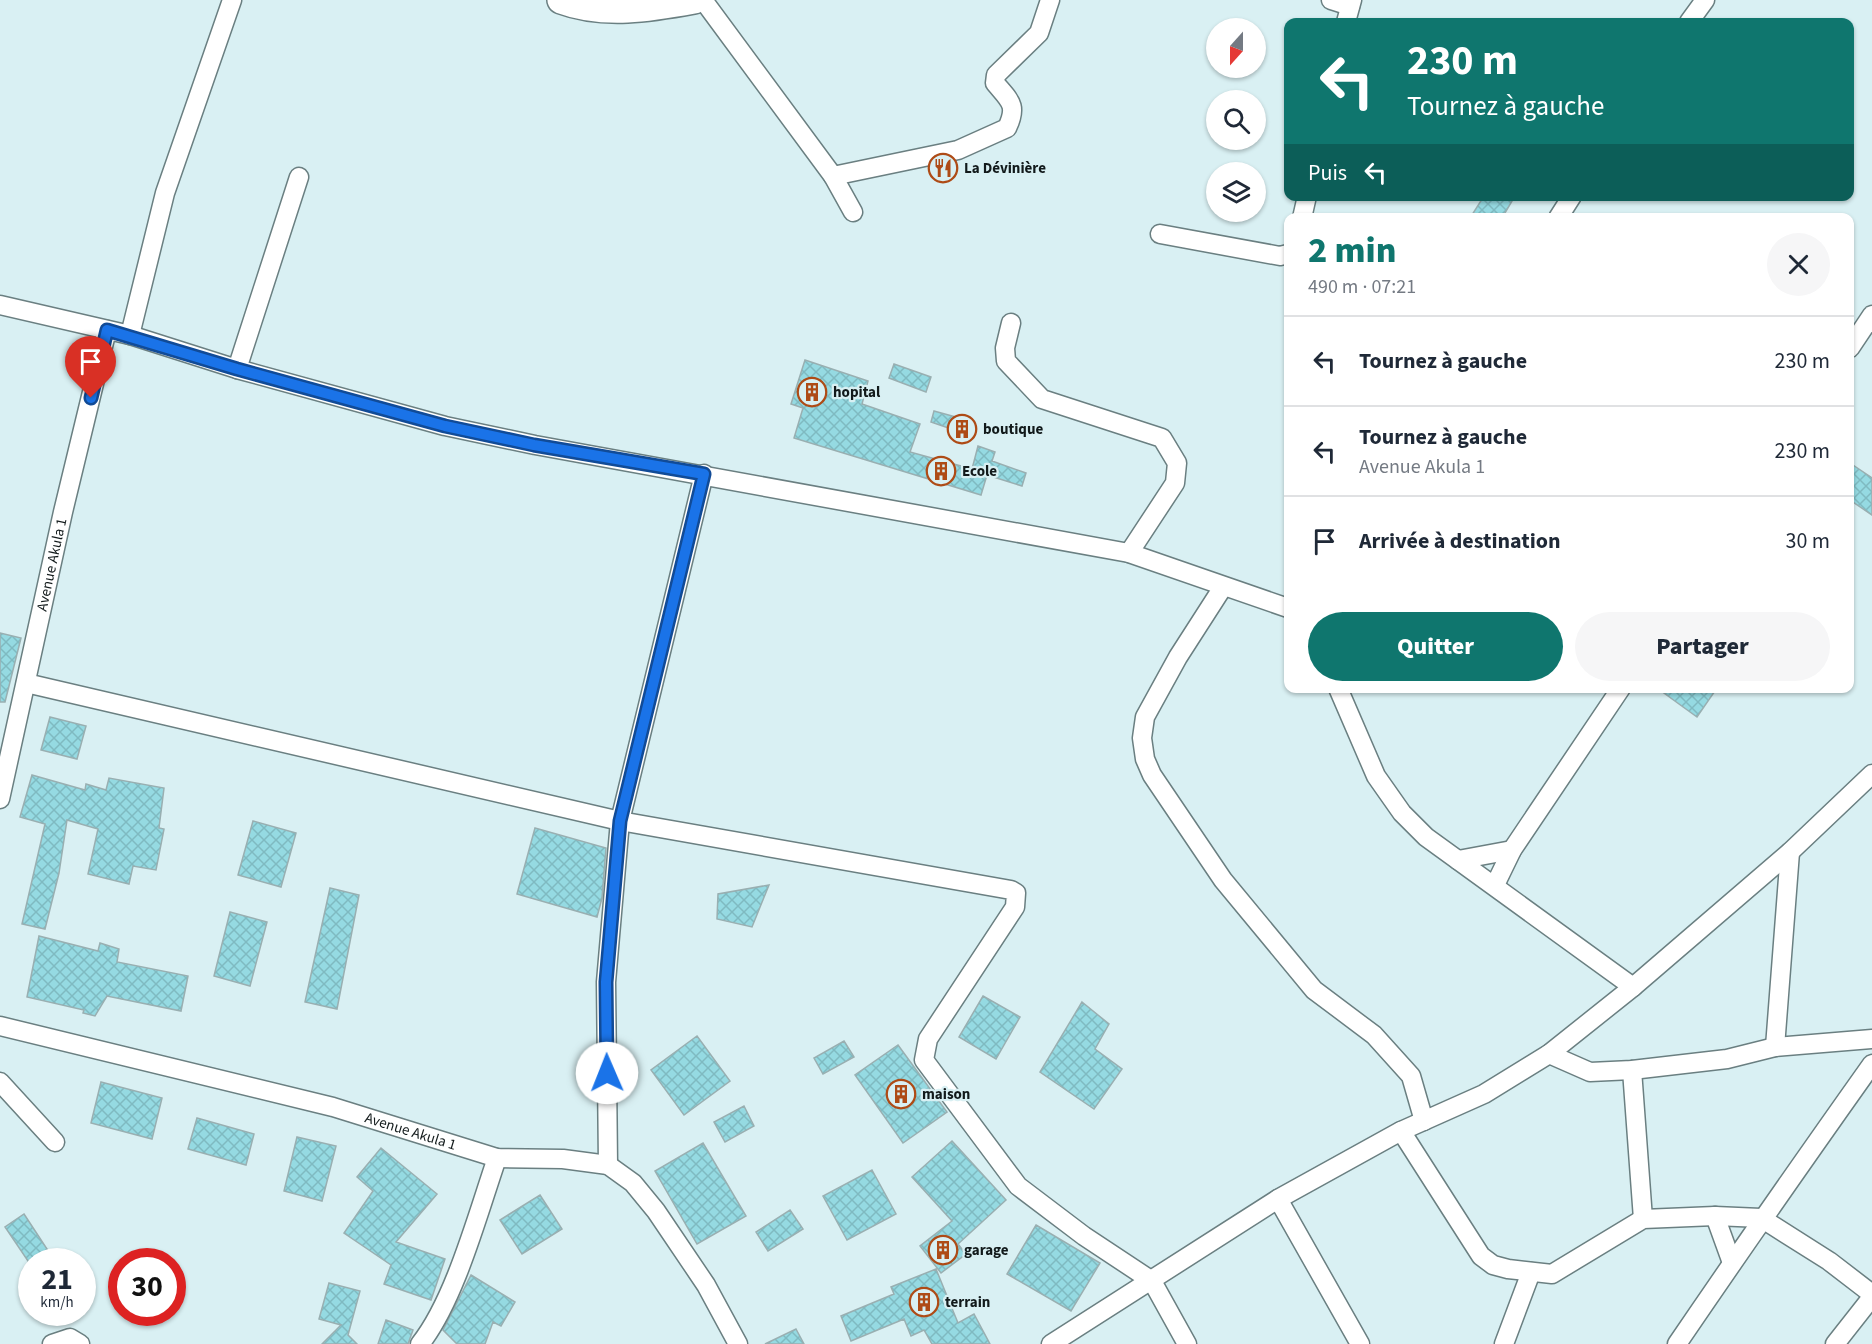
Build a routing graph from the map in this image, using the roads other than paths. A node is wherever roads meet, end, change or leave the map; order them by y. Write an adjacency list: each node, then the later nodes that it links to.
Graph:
1 (232, 0): 19 (street)
2 (561, 0): 3 (main road)
3 (694, 0)
4 (703, 0): 10 (street)
5 (1050, 0): 10 (street)
6 (1331, 0): 8 (street)
7 (1705, 0): 9 (street)
8 (1349, 9)
9 (1692, 18)
10 (833, 176): 12 (street)
11 (298, 177): 21 (street)
12 (853, 212)
13 (1160, 234): 14 (street)
14 (1284, 255)
15 (0, 305): 18 (street)
16 (1872, 315): 20 (street)
17 (1011, 323): 23 (street)
18 (107, 330): 19 (street); 26 (street, Avenue Akula 1)
19 (130, 335): 21 (street)
20 (1854, 342)
21 (237, 369): 22 (street)
22 (704, 474): 23 (street); 31 (street)
23 (1129, 553): 24 (street)
24 (1223, 587): 25 (street); 44 (street)
25 (1284, 607)
26 (26, 683): 30 (street, Avenue Akula 1); 31 (street)
27 (1340, 693): 34 (street)
28 (1618, 693): 32 (street)
29 (1872, 774): 33 (street)
30 (0, 799)
31 (620, 821): 48 (street); 55 (street)
32 (1512, 850): 34 (street); 35 (street)
33 (1790, 852): 36 (street); 39 (street)
34 (1458, 860): 35 (street)
35 (1495, 885): 36 (street)
36 (1633, 987): 40 (street)
37 (0, 1026): 47 (street, Avenue Akula 1)
38 (1872, 1039): 39 (street)
39 (1775, 1047): 42 (street)
40 (1550, 1054): 42 (street); 44 (street)
41 (1872, 1064): 51 (street)
42 (1632, 1070): 52 (street)
43 (0, 1082): 46 (street)
44 (1424, 1121): 45 (street)
45 (1401, 1131): 49 (street); 54 (street)
46 (55, 1142)
47 (497, 1158): 48 (street, Avenue Akula 1); 59 (street)
48 (608, 1165): 60 (street, Avenue Akula 1)
49 (1278, 1199): 55 (street); 63 (street)
50 (1715, 1216): 51 (street); 52 (street); 53 (street)
51 (1761, 1218): 53 (street); 56 (street)
52 (1643, 1220): 54 (street)
53 (1732, 1263): 65 (street)
54 (1531, 1272): 64 (street)
55 (1152, 1281): 61 (street); 62 (street)
56 (1872, 1296): 66 (street)
57 (52, 1344): 58 (street)
58 (81, 1344)
59 (420, 1344)
60 (738, 1344)
61 (1051, 1344)
62 (1187, 1344)
63 (1360, 1344)
64 (1504, 1344)
65 (1677, 1344)
66 (1834, 1344)

